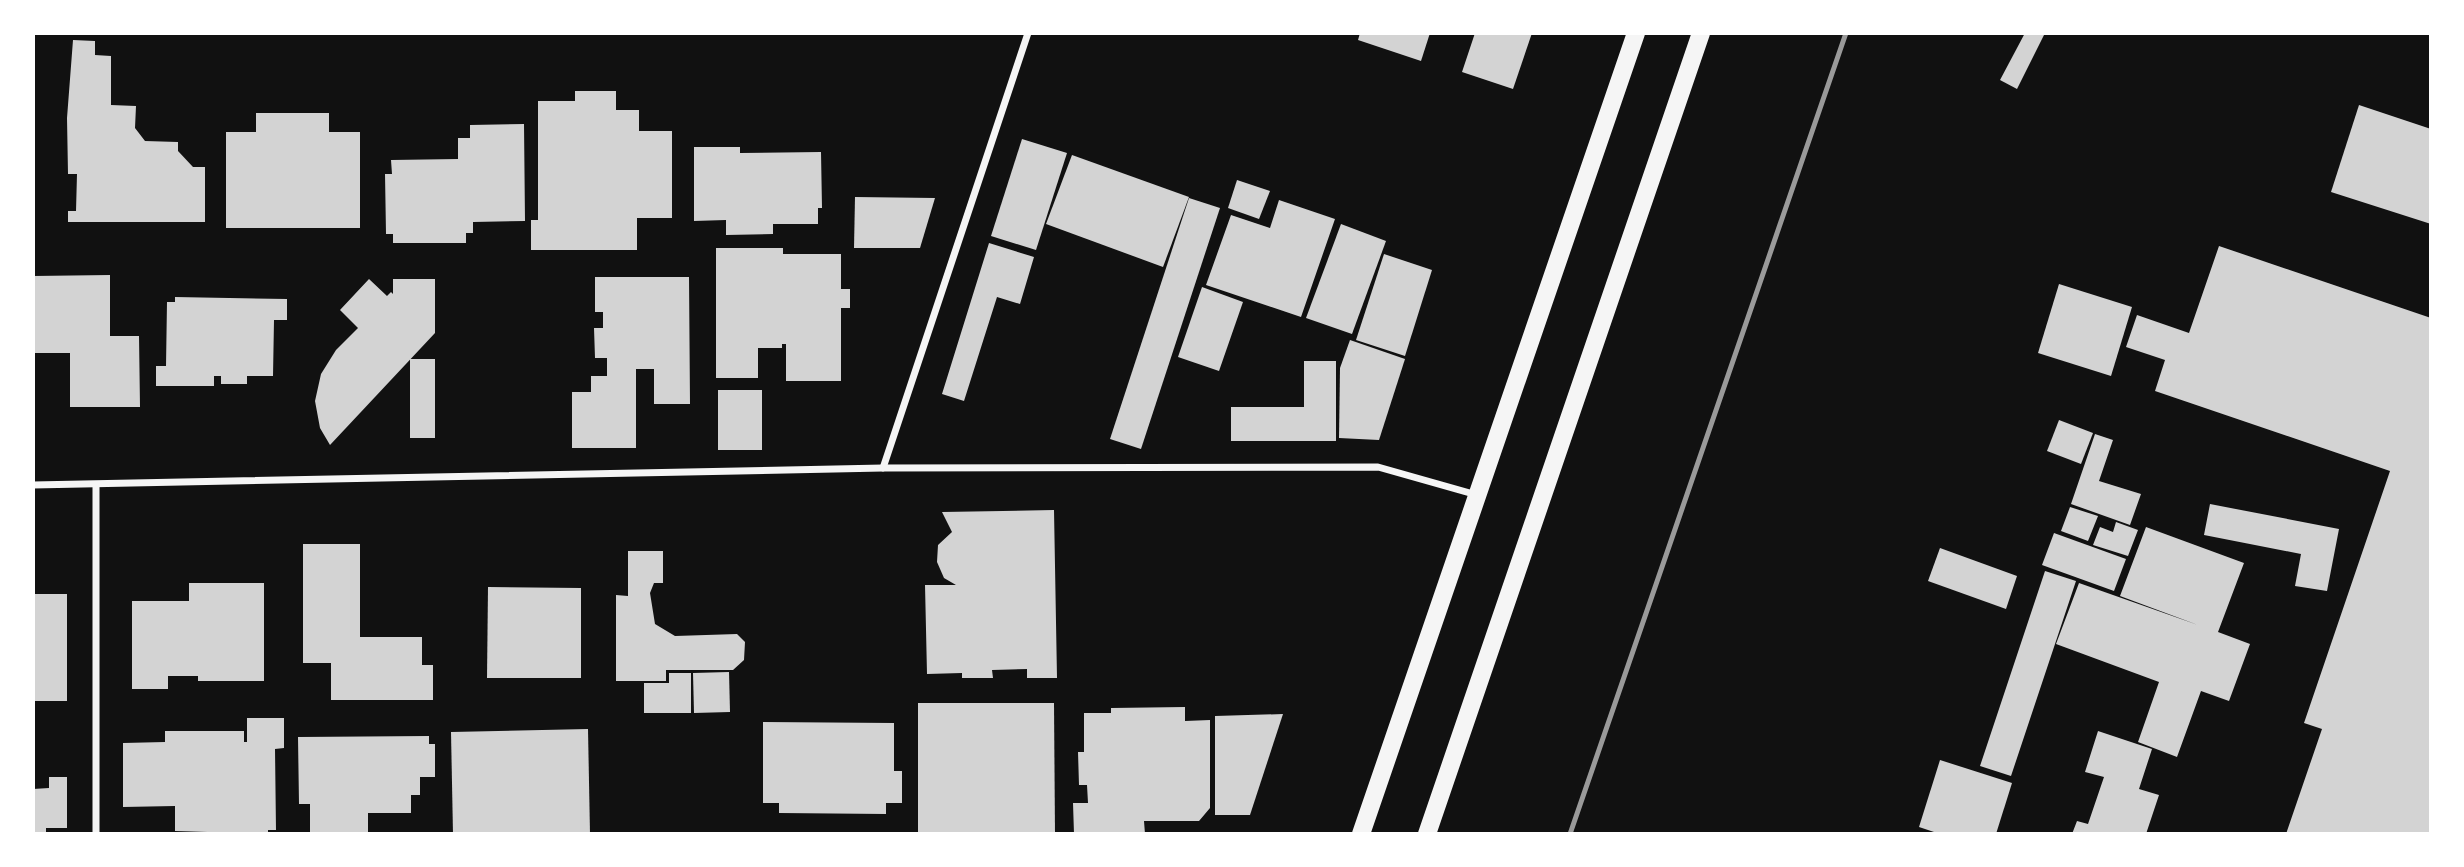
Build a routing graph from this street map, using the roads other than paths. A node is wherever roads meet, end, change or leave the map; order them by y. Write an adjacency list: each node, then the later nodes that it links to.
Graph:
1 (1028, 33): 4 (street)
2 (1636, 33): 7 (main road)
3 (1701, 33): 10 (main road)
4 (883, 468): 6 (street); 7 (street)
5 (33, 485): 6 (street)
6 (96, 485): 8 (street)
7 (1477, 495): 9 (main road)
8 (96, 834)
9 (1361, 834)
10 (1427, 834)

